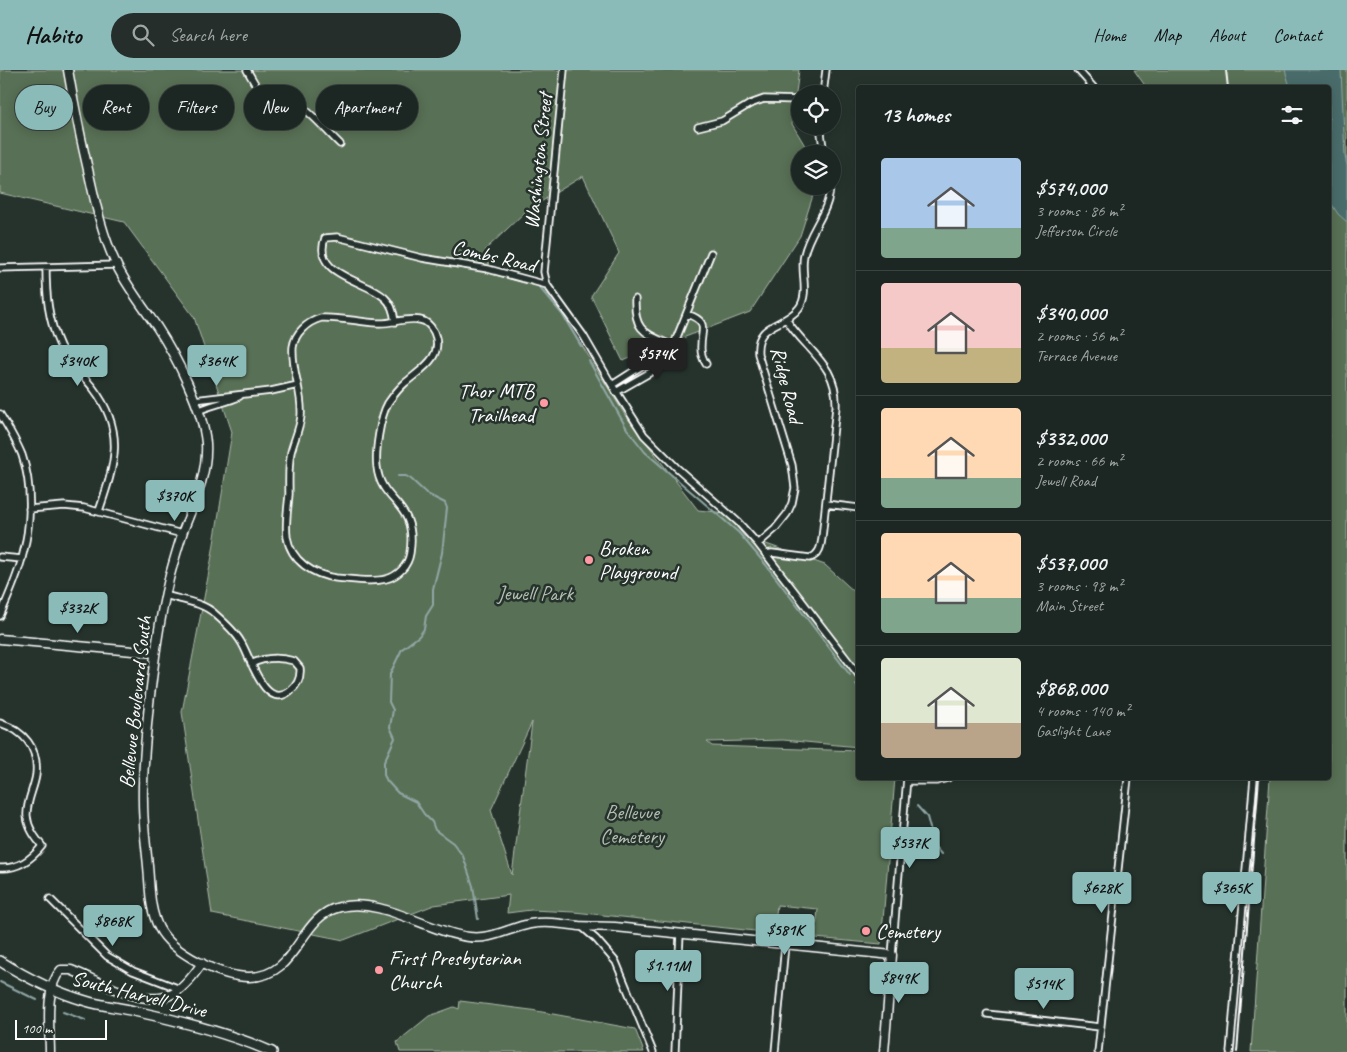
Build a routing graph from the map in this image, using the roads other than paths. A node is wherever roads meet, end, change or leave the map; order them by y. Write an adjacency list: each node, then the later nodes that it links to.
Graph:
1 (68, 70): 13 (street, Bellevue Boulevard South)
2 (247, 70): 10 (street)
3 (564, 70): 16 (street, Washington Street)
4 (826, 70): 6 (street)
5 (1078, 70): 7 (street)
6 (825, 85)
7 (1091, 85)
8 (791, 100): 9 (street)
9 (698, 126)
10 (340, 144)
11 (828, 195): 19 (street, Ridge Road)
12 (711, 253): 18 (street)
13 (116, 265): 14 (street); 27 (street, Bellevue Boulevard South)
14 (46, 267): 15 (street); 33 (street)
15 (0, 268)
16 (548, 285): 20 (street, Combs Road); 24 (street, Combs Road)
17 (635, 299): 21 (street)
18 (687, 314): 21 (street); 22 (street)
19 (786, 319): 30 (street); 35 (street, Ridge Road)
20 (395, 322): 23 (street); 23 (street)
21 (674, 346): 24 (street); 25 (street)
22 (706, 364)
23 (298, 385): 26 (street)
24 (612, 385): 25 (street, Combs Road)
25 (616, 392): 35 (street, Combs Road)
26 (244, 394): 27 (street); 28 (street)
27 (194, 400): 28 (street, Bellevue Boulevard South)
28 (198, 411): 34 (street, Bellevue Boulevard South)
29 (0, 414): 32 (street)
30 (826, 504): 31 (street); 36 (street)
31 (856, 508)
32 (29, 509): 33 (street); 38 (street)
33 (99, 511): 34 (street)
34 (182, 534): 39 (street, Bellevue Boulevard South)
35 (758, 544): 36 (street, Combs Road)
36 (766, 554): 44 (street, Combs Road)
37 (0, 557): 38 (street)
38 (22, 559): 40 (street)
39 (165, 595): 42 (street, Bellevue Boulevard South); 43 (street)
40 (0, 616)
41 (0, 639): 42 (street)
42 (155, 653): 58 (street, Bellevue Boulevard South)
43 (251, 664): 43 (street)
44 (856, 671)
45 (0, 723): 51 (street)
46 (907, 780): 56 (street)
47 (922, 780): 48 (street)
48 (941, 780)
49 (1128, 780): 62 (street)
50 (1254, 780): 70 (street)
51 (0, 868)
52 (50, 899): 60 (street)
53 (581, 926): 54 (street, Bellevue Boulevard South); 58 (street, Bellevue Boulevard South); 65 (street)
54 (680, 933): 55 (street, Bellevue Boulevard South); 66 (street)
55 (785, 945): 56 (street, Bellevue Boulevard South); 67 (street)
56 (892, 955): 68 (street)
57 (0, 961): 59 (main road, South Harvell Drive)
58 (202, 963): 60 (street)
59 (52, 989): 60 (street); 63 (street); 64 (main road, South Harvell Drive)
60 (180, 989)
61 (987, 1014): 62 (street)
62 (1100, 1027): 69 (street)
63 (50, 1052)
64 (272, 1052)
65 (653, 1052)
66 (675, 1052)
67 (775, 1052)
68 (884, 1052)
69 (1098, 1052)
70 (1230, 1052)

